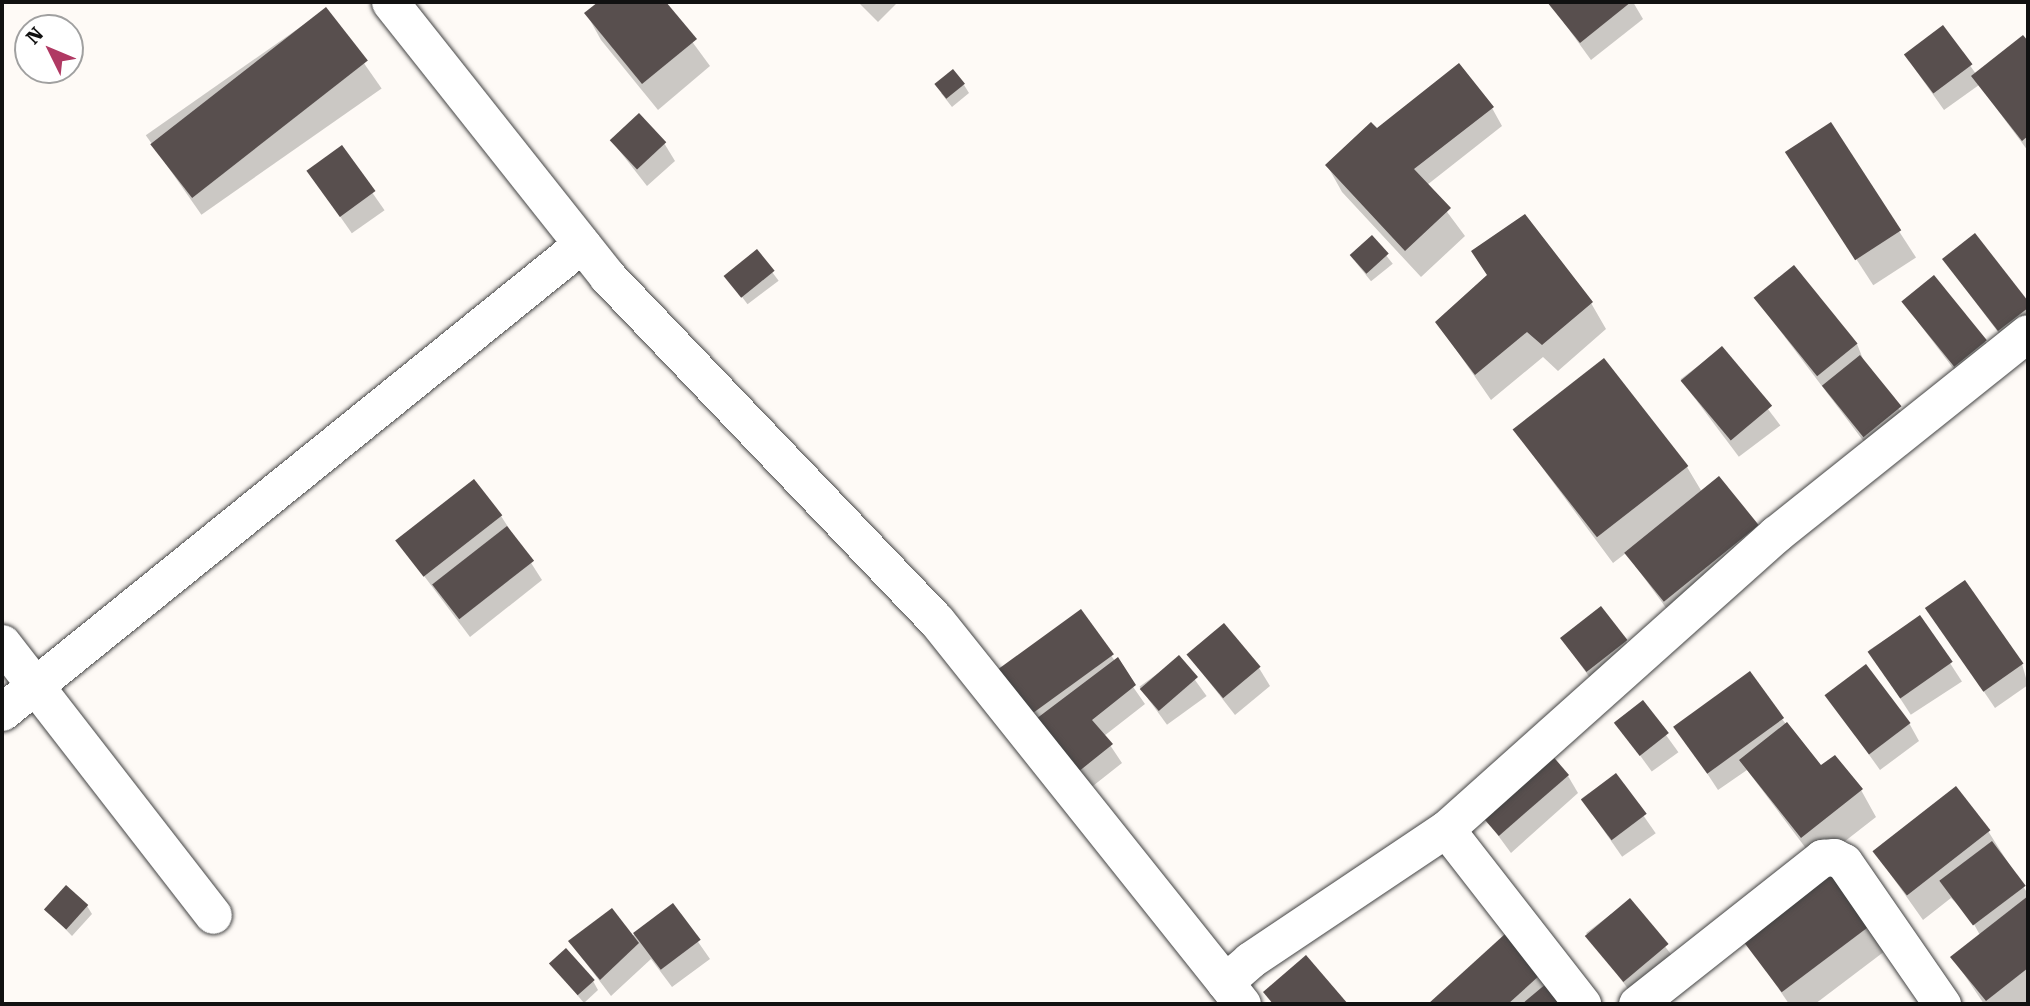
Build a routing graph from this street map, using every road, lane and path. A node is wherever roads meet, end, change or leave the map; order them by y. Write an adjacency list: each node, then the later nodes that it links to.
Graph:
1 (390, 2): 2 (street)
2 (582, 244): 5 (street); 9 (street)
3 (2028, 333): 7 (street)
4 (2, 643): 5 (street)
5 (36, 687): 6 (street); 8 (street)
6 (2, 712)
7 (1446, 829): 9 (street); 10 (street)
8 (213, 915)
9 (1233, 993)
10 (1582, 1004)
11 (1637, 1004): 12 (street)
12 (1942, 1004)

